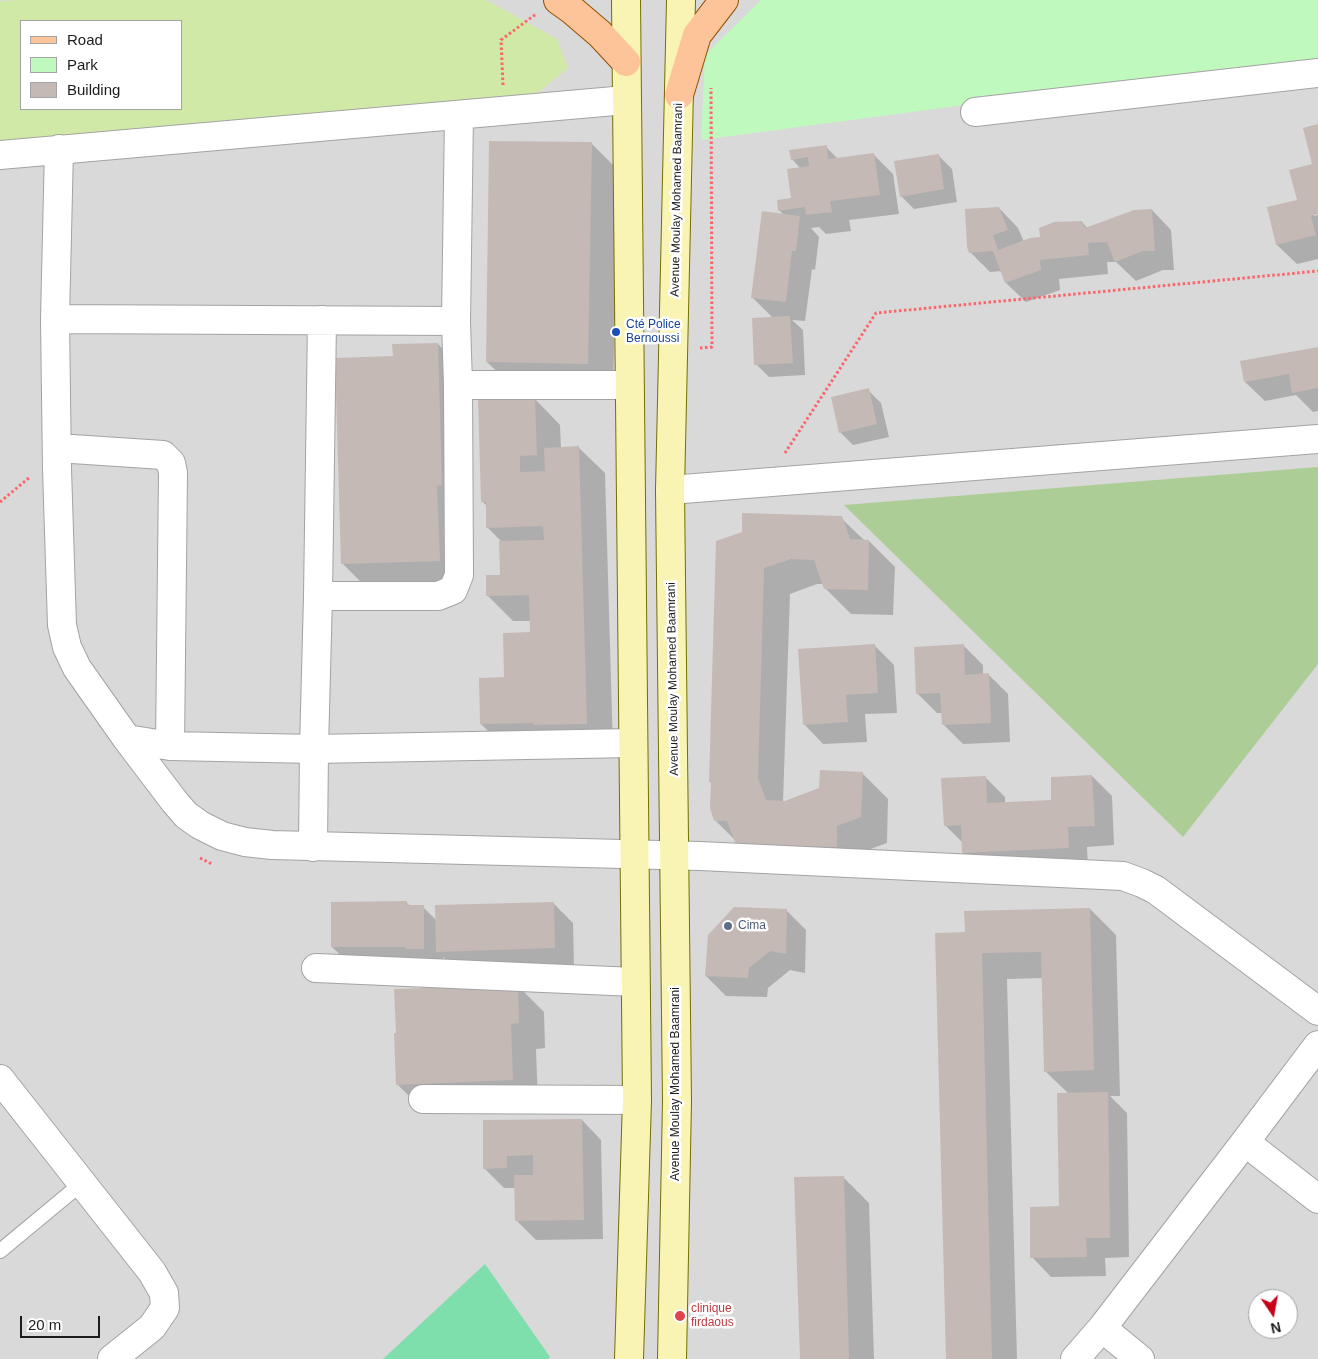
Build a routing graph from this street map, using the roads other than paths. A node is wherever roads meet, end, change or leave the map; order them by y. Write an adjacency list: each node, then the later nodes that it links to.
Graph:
1 (626, 0): 5 (street)
2 (681, 0): 7 (street, Avenue Moulay Mohamed Baamrani)
3 (724, 0): 7 (main road)
4 (548, 6): 5 (main road)
5 (626, 62): 8 (street)
6 (1318, 73): 9 (street)
7 (679, 95): 20 (street, Avenue Moulay Mohamed Baamrani)
8 (626, 100): 10 (street); 17 (street)
9 (975, 112)
10 (459, 115): 11 (street); 15 (street)
11 (59, 149): 12 (street); 13 (street)
12 (0, 155)
13 (55, 319): 14 (street); 19 (street)
14 (322, 320): 15 (street); 21 (street)
15 (456, 321): 16 (street)
16 (458, 385): 17 (street); 21 (street)
17 (629, 385): 23 (street)
18 (1318, 440): 20 (street)
19 (57, 459): 22 (street); 24 (street)
20 (670, 490): 28 (street, Avenue Moulay Mohamed Baamrani)
21 (318, 596): 25 (street)
22 (127, 739): 24 (street); 26 (street)
23 (633, 743): 25 (street); 27 (street)
24 (170, 746): 25 (street)
25 (314, 749): 26 (street)
26 (313, 847): 27 (street)
27 (635, 855): 28 (street); 30 (street)
28 (675, 856): 31 (street); 43 (street, Avenue Moulay Mohamed Baamrani)
29 (316, 968): 30 (street)
30 (635, 982): 35 (street)
31 (1318, 1011)
32 (1318, 1045): 36 (street)
33 (0, 1078): 37 (street)
34 (422, 1099): 35 (street)
35 (637, 1100): 42 (street)
36 (1245, 1142): 38 (street); 40 (street)
37 (82, 1183): 39 (lane); 41 (street)
38 (1318, 1199)
39 (0, 1251)
40 (1102, 1328): 44 (street); 45 (street)
41 (112, 1359)
42 (628, 1359)
43 (672, 1359)
44 (1075, 1359)
45 (1140, 1359)

